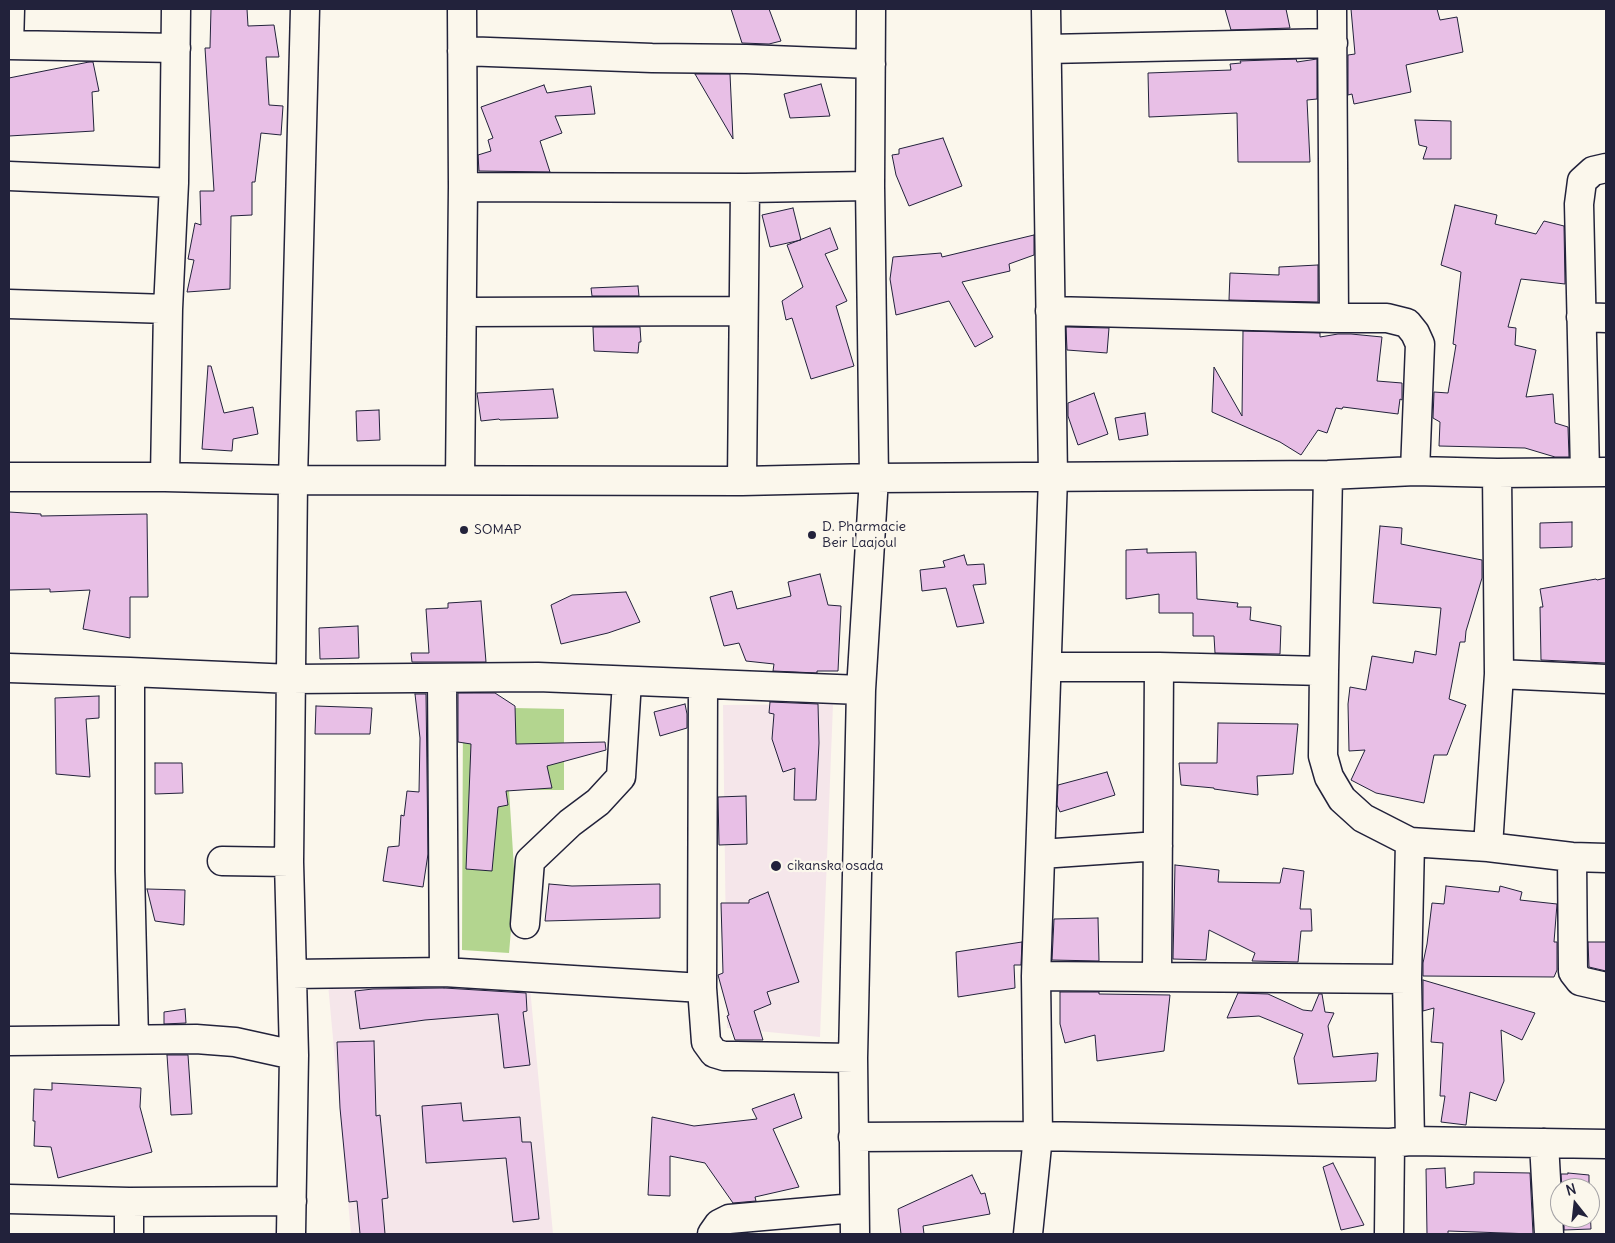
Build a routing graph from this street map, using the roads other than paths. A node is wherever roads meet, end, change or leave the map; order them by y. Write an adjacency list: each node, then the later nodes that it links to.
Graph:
1 (10, 9): 9 (street)
2 (176, 9): 10 (street)
3 (306, 9): 35 (street)
4 (462, 9): 12 (street)
5 (871, 9): 13 (street)
6 (1046, 9): 11 (street)
7 (1332, 9): 8 (street)
8 (1333, 43): 11 (street); 25 (street)
9 (9, 45): 10 (street)
10 (176, 48): 16 (street)
11 (1047, 49): 24 (street)
12 (462, 51): 13 (street); 18 (street)
13 (871, 64): 17 (street)
14 (1606, 168): 26 (street)
15 (9, 176): 16 (street)
16 (174, 183): 21 (street)
17 (870, 186): 19 (street); 34 (street)
18 (463, 187): 19 (street); 23 (street)
19 (744, 188): 22 (street)
20 (9, 304): 21 (street)
21 (168, 309): 32 (street)
22 (743, 311): 23 (street); 37 (street)
23 (462, 312): 36 (street)
24 (1050, 312): 25 (street); 33 (street)
25 (1334, 318): 27 (street)
26 (1594, 318): 28 (street)
27 (1415, 471): 29 (street); 30 (street)
28 (1596, 472): 29 (street)
29 (1497, 473): 43 (street)
30 (1328, 474): 33 (street); 41 (street)
31 (9, 477): 32 (street)
32 (165, 477): 35 (street)
33 (1053, 477): 34 (street); 38 (street)
34 (874, 478): 37 (street); 49 (street)
35 (293, 480): 36 (street); 45 (street)
36 (460, 480): 37 (street)
37 (742, 481)
38 (1047, 667): 39 (street); 53 (street)
39 (1160, 667): 41 (street); 51 (street)
40 (9, 668): 42 (street)
41 (1324, 670): 50 (street)
42 (130, 672): 45 (street); 66 (street)
43 (1499, 674): 46 (street); 52 (street)
44 (442, 678): 45 (street); 47 (street); 59 (street)
45 (292, 679): 57 (street)
46 (1606, 679)
47 (627, 681): 48 (street); 58 (street)
48 (703, 684): 49 (street); 65 (street)
49 (861, 690): 69 (street)
50 (1410, 842): 52 (street); 63 (street)
51 (1158, 846): 53 (street); 62 (street)
52 (1488, 847): 54 (street)
53 (1041, 854): 61 (street)
54 (1572, 857): 55 (street); 64 (street)
55 (1606, 858)
56 (222, 861): 57 (street)
57 (289, 862): 60 (street)
58 (524, 924)
59 (444, 972): 60 (street); 65 (street)
60 (292, 974): 68 (street)
61 (1036, 976): 62 (street); 70 (street)
62 (1157, 976): 63 (street)
63 (1407, 978): 72 (street)
64 (1606, 987)
65 (702, 988): 69 (street)
66 (134, 1039): 67 (street); 68 (street)
67 (9, 1041)
68 (294, 1055): 76 (street)
69 (853, 1058): 71 (street)
70 (1038, 1136): 71 (street); 72 (street); 83 (street)
71 (854, 1137): 78 (street)
72 (1400, 1142): 73 (street); 84 (street)
73 (1544, 1143): 74 (street); 85 (street)
74 (1606, 1144)
75 (9, 1199): 77 (street)
76 (292, 1201): 77 (street); 80 (street)
77 (129, 1202): 79 (street)
78 (854, 1208): 81 (street); 82 (street)
79 (129, 1234)
80 (291, 1234)
81 (712, 1234)
82 (855, 1234)
83 (1028, 1234)
84 (1389, 1234)
85 (1550, 1234)

